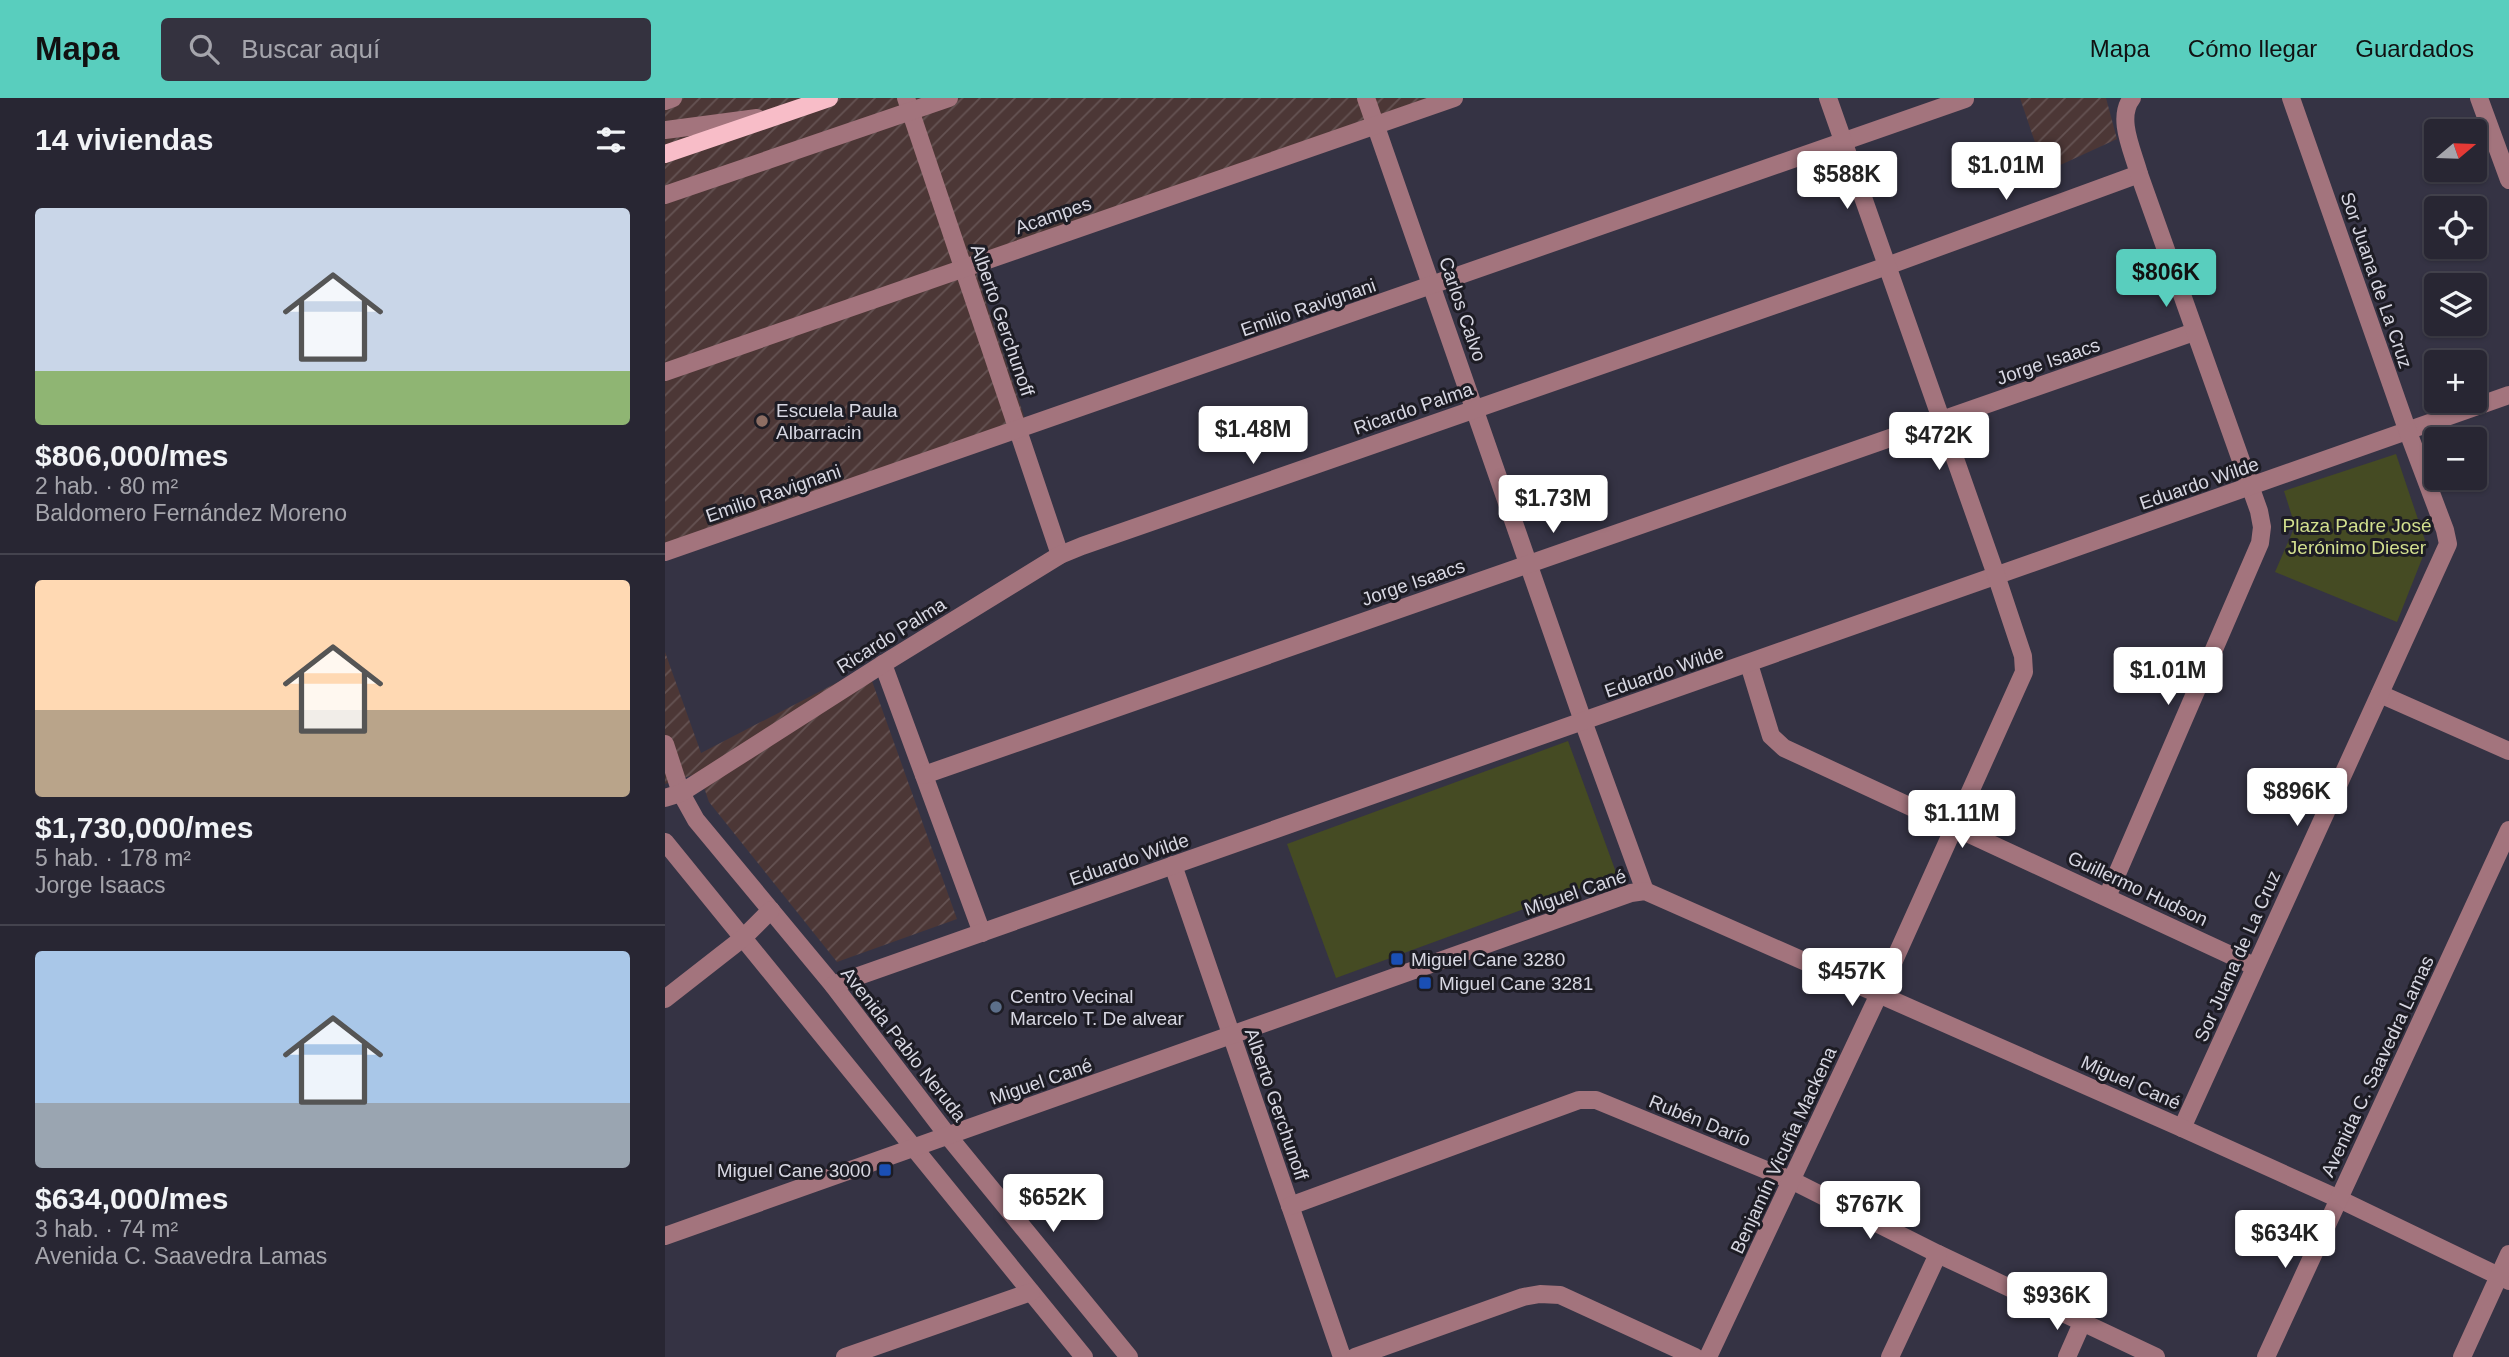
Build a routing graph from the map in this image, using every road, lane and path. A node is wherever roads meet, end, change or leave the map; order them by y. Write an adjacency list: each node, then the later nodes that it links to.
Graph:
1 (673, 98): 11 (street)
2 (829, 98): 13 (main road)
3 (949, 98): 12 (street)
4 (1366, 98): 14 (street, Carlos Calvo)
5 (1454, 98): 14 (street, Acampes)
6 (1828, 98): 17 (street, Benjamín Vicuña Mackena)
7 (2132, 98): 19 (street)
8 (2291, 98): 31 (street, Sor Juana de La Cruz)
9 (2479, 98): 16 (street)
10 (1965, 99): 17 (street, Emilio Ravignani)
11 (665, 101)
12 (908, 105): 21 (street); 23 (street, Alberto Gerchunoff)
13 (778, 116): 15 (street); 18 (main road)
14 (1375, 125): 23 (street, Acampes); 24 (street, Carlos Calvo)
15 (665, 130)
16 (2502, 140): 20 (street)
17 (1844, 143): 22 (street, Benjamín Vicuña Mackena); 24 (street, Emilio Ravignani)
18 (665, 155)
19 (2139, 174): 22 (street, Ricardo Palma); 25 (street)
20 (2509, 180)
21 (665, 195)
22 (1887, 266): 28 (street, Ricardo Palma); 29 (street, Benjamín Vicuña Mackena)
23 (963, 268): 26 (street, Acampes); 30 (street, Alberto Gerchunoff)
24 (1432, 286): 28 (street, Carlos Calvo); 30 (street, Emilio Ravignani)
25 (2195, 332): 29 (street, Jorge Isaacs); 32 (street)
26 (665, 372)
27 (2509, 395): 31 (street, Eduardo Wilde)
28 (1475, 409): 34 (street, Ricardo Palma); 35 (street, Carlos Calvo)
29 (1941, 420): 35 (street, Jorge Isaacs); 36 (street, Benjamín Vicuña Mackena)
30 (1018, 430): 33 (street, Emilio Ravignani); 34 (street, Alberto Gerchunoff)
31 (2408, 432): 32 (street, Eduardo Wilde); 39 (street, Sor Juana de La Cruz)
32 (2250, 487): 36 (street, Eduardo Wilde); 50 (street)
33 (665, 552)
34 (1060, 555): 37 (street, Ricardo Palma)
35 (1530, 564): 40 (street, Carlos Calvo); 43 (street, Jorge Isaacs)
36 (1996, 575): 38 (street, Eduardo Wilde); 45 (street, Benjamín Vicuña Mackena)
37 (883, 664): 43 (street); 44 (street, Ricardo Palma)
38 (1749, 664): 40 (street, Eduardo Wilde); 45 (street, Guillermo Hudson)
39 (2380, 694): 42 (street); 54 (street, Sor Juana de La Cruz)
40 (1583, 721): 48 (street, Eduardo Wilde); 49 (street, Carlos Calvo)
41 (665, 744): 44 (street, Avenida Pablo Neruda)
42 (2509, 751)
43 (923, 775): 52 (street)
44 (673, 796): 51 (street, Avenida Pablo Neruda)
45 (1955, 826): 50 (street, Guillermo Hudson); 56 (street, Benjamín Vicuña Mackena)
46 (2509, 830): 63 (street, Avenida C. Saavedra Lamas)
47 (665, 842): 53 (street)
48 (1173, 865): 52 (street, Eduardo Wilde); 58 (street, Alberto Gerchunoff)
49 (1645, 891): 56 (street, Miguel Cané); 58 (street, Miguel Cané)
50 (2107, 897): 54 (street, Guillermo Hudson)
51 (771, 911): 53 (street); 55 (street, Avenida Pablo Neruda)
52 (982, 933): 55 (street, Eduardo Wilde)
53 (743, 938): 57 (street); 61 (street)
54 (2254, 966): 59 (street, Sor Juana de La Cruz)
55 (833, 985): 60 (street, Avenida Pablo Neruda)
56 (1879, 994): 59 (street, Miguel Cané); 62 (street, Benjamín Vicuña Mackena)
57 (665, 999)
58 (1231, 1036): 60 (street, Miguel Cané); 64 (street, Alberto Gerchunoff)
59 (2182, 1128): 63 (street, Miguel Cané)
60 (948, 1136): 61 (street, Miguel Cané); 73 (street, Avenida Pablo Neruda)
61 (915, 1148): 65 (street, Miguel Cané); 69 (street)
62 (1793, 1181): 64 (street, Rubén Darío); 66 (street, Rubén Darío); 77 (street, Benjamín Vicuña Mackena)
63 (2339, 1199): 68 (street, Miguel Cané); 81 (street, Avenida C. Saavedra Lamas)
64 (1290, 1206): 74 (street, Alberto Gerchunoff)
65 (665, 1236)
66 (1938, 1254): 70 (street, Rubén Darío); 78 (street)
67 (2509, 1254): 68 (street)
68 (2504, 1279): 82 (street)
69 (1031, 1292): 71 (street); 72 (street)
70 (2082, 1323): 79 (street); 80 (street, Rubén Darío)
71 (845, 1357)
72 (1084, 1357)
73 (1129, 1357)
74 (1342, 1357)
75 (1355, 1357): 76 (street)
76 (1695, 1357)
77 (1708, 1357)
78 (1891, 1357)
79 (2067, 1357)
80 (2155, 1357)
81 (2266, 1357)
82 (2462, 1357)

